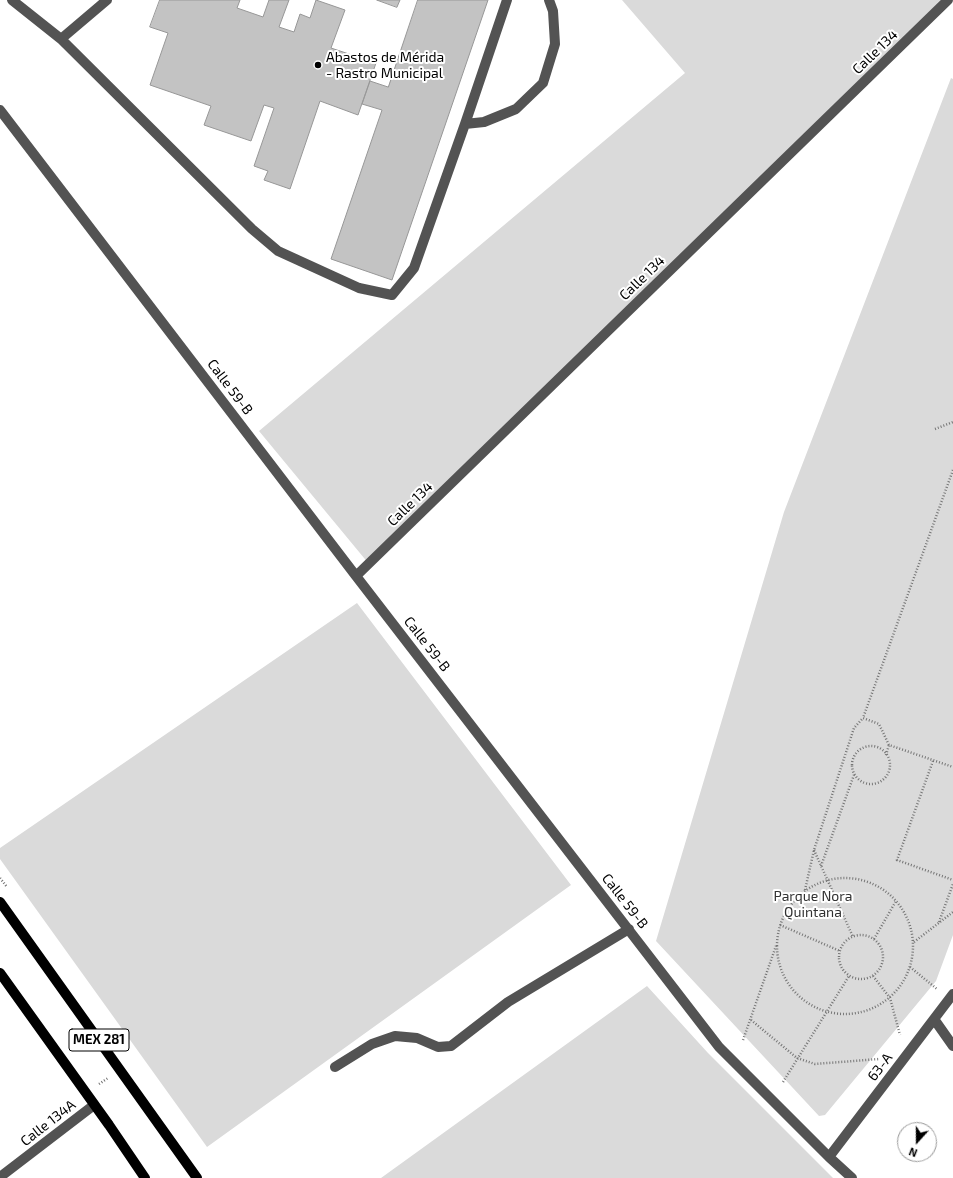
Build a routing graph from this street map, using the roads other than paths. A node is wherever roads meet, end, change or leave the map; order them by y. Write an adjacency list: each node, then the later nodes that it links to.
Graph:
1 (12, 0): 6 (street)
2 (107, 0): 6 (street)
3 (507, 0): 8 (street)
4 (549, 0): 8 (street)
5 (948, 0): 9 (street, Calle 134)
6 (61, 39): 8 (street)
7 (0, 110): 9 (street, Calle 59-B)
8 (465, 124)
9 (356, 576): 11 (street, Calle 59-B)
10 (0, 902): 21 (main road, MEX 281)
11 (629, 929): 16 (street); 18 (street, Calle 59-B)
12 (0, 973): 17 (main road, MEX 281)
13 (953, 994): 14 (street, 63-A)
14 (934, 1019): 15 (street); 18 (street, 63-A)
15 (953, 1046)
16 (335, 1067)
17 (94, 1105): 19 (street, Calle 134A); 20 (main road, MEX 281)
18 (829, 1157): 22 (street, Calle 59-B)
19 (0, 1177)
20 (145, 1178)
21 (197, 1178)
22 (852, 1178)

